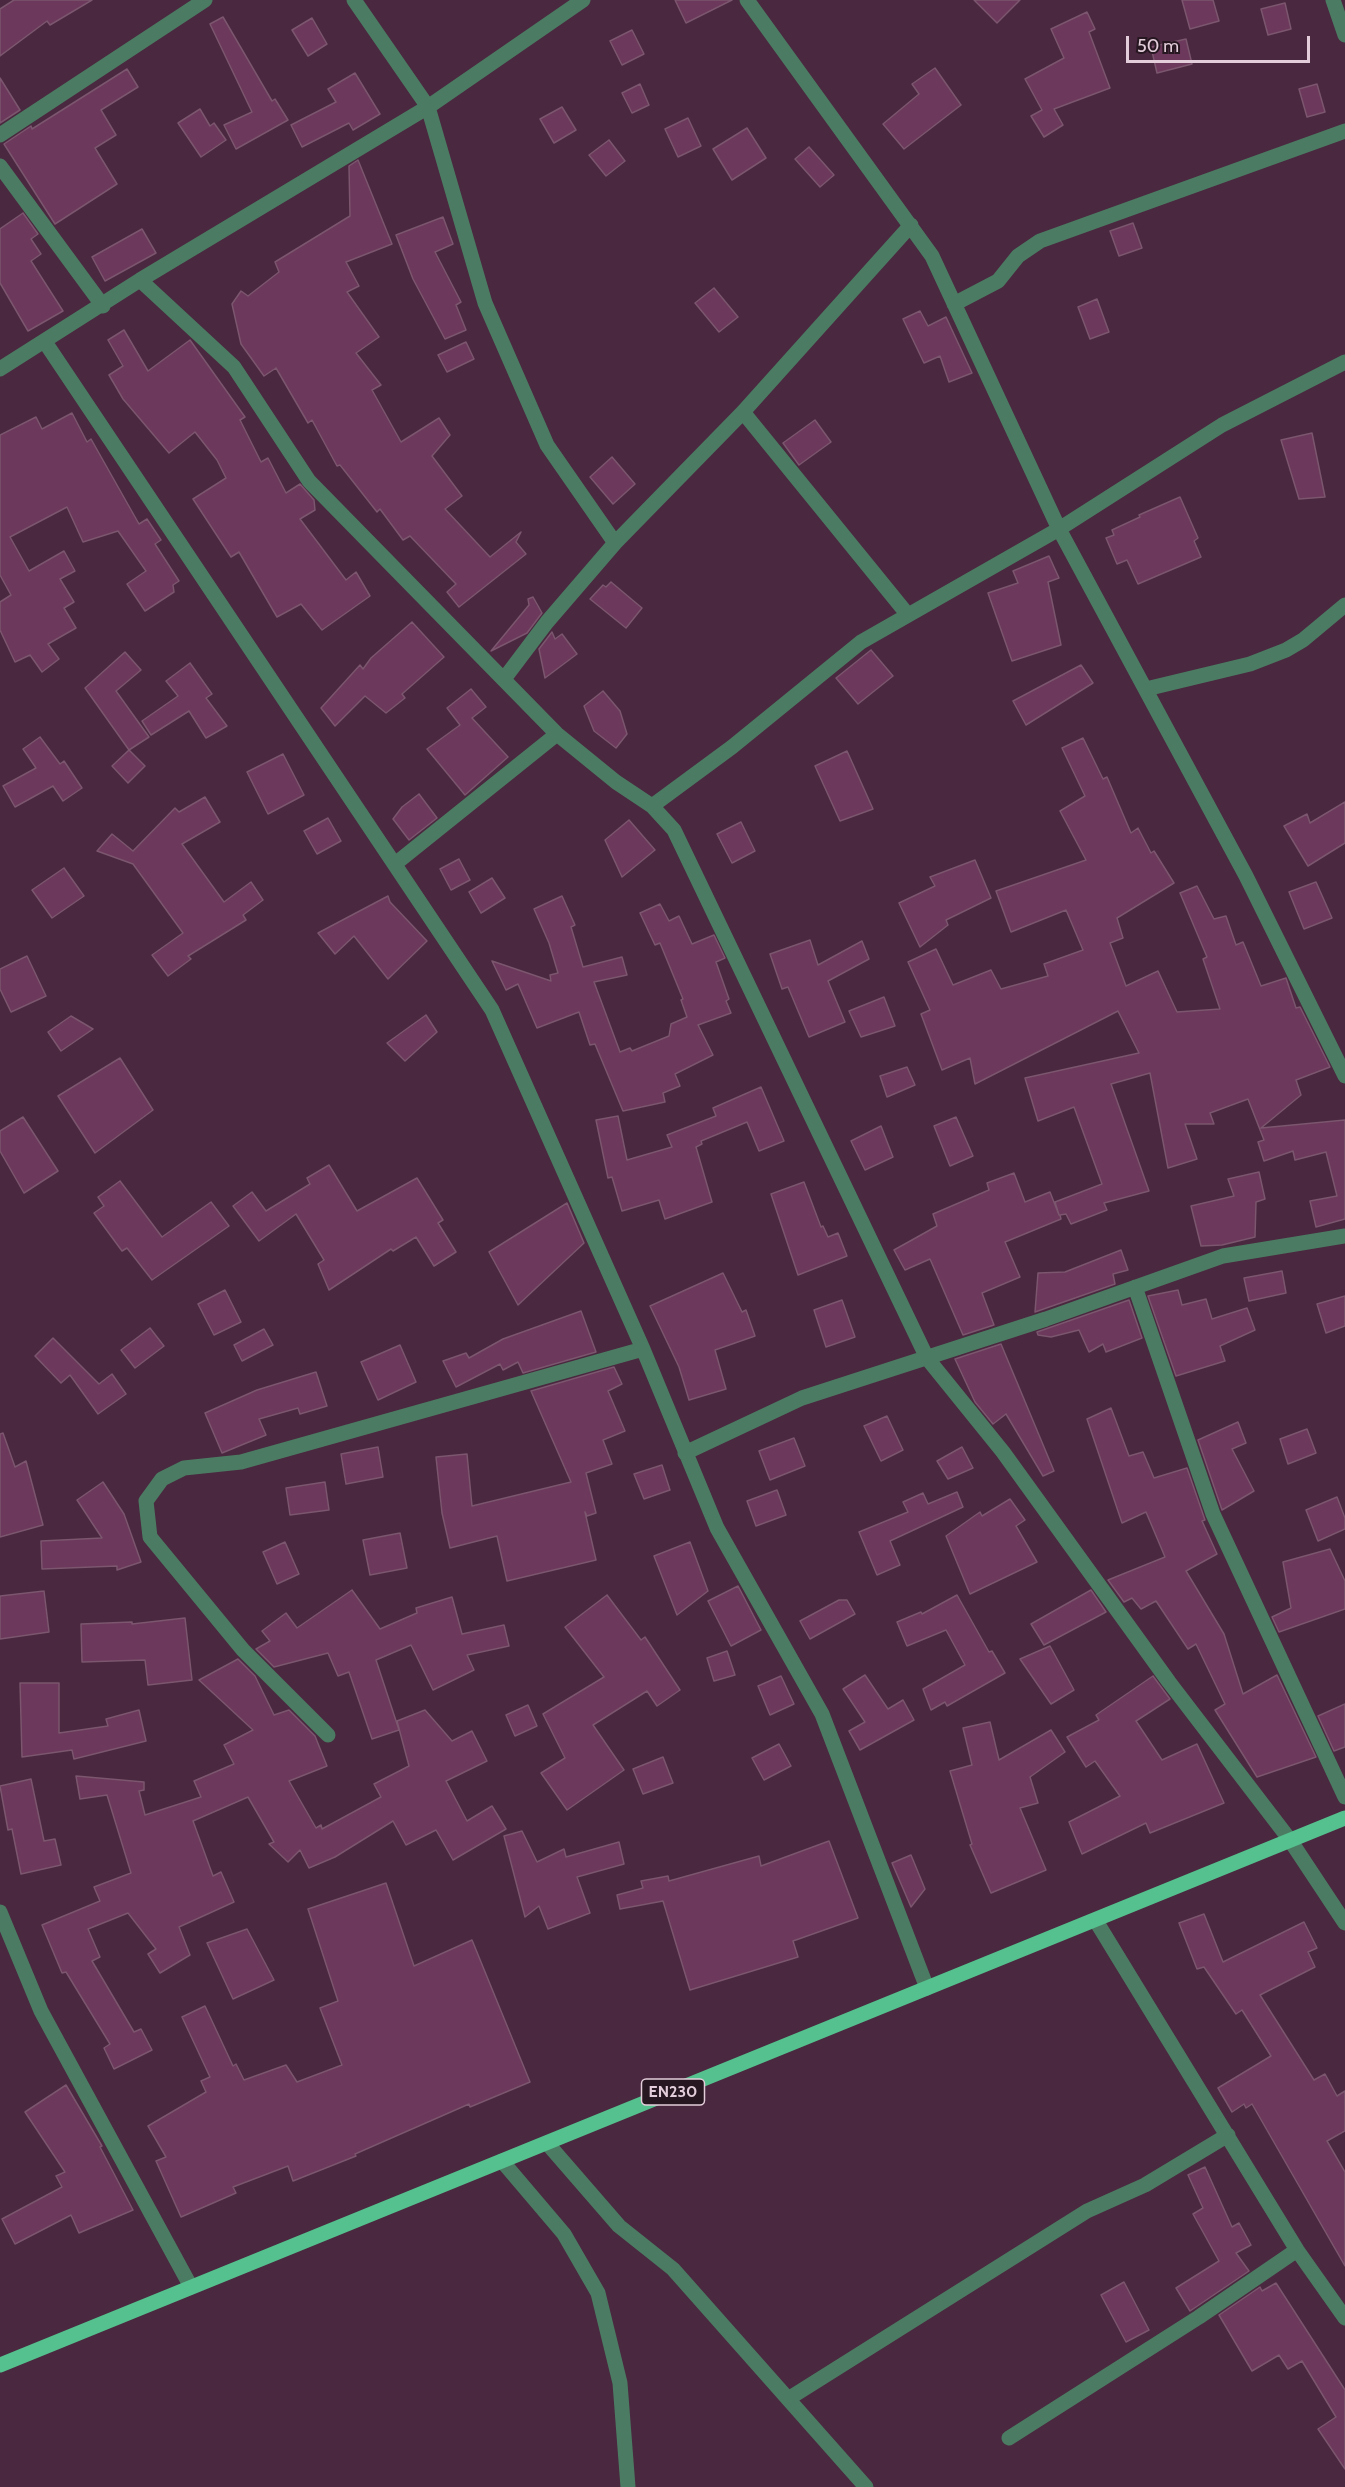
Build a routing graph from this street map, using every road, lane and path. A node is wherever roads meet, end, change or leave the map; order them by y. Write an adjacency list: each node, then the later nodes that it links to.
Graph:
1 (205, 0): 9 (street)
2 (354, 0): 7 (street)
3 (583, 0): 7 (street)
4 (747, 0): 11 (street)
5 (1333, 0): 6 (street)
6 (1345, 35)
7 (428, 107): 12 (street); 20 (street)
8 (1345, 131): 13 (street)
9 (0, 135)
10 (0, 166): 14 (street)
11 (911, 225): 13 (street); 18 (street)
12 (140, 280): 14 (street); 23 (street)
13 (954, 304): 19 (street)
14 (103, 306): 15 (street)
15 (45, 342): 17 (street); 27 (street)
16 (1345, 362): 19 (street)
17 (0, 369)
18 (743, 412): 20 (street); 22 (street)
19 (1059, 529): 22 (street); 24 (street)
20 (615, 543): 23 (street)
21 (1345, 605): 24 (street)
22 (908, 615): 26 (street)
23 (504, 679): 25 (street)
24 (1146, 689): 28 (street)
25 (556, 734): 26 (street); 27 (street)
26 (652, 806): 32 (street)
27 (395, 864): 31 (street)
28 (1345, 1076)
29 (1345, 1236): 30 (street)
30 (1135, 1287): 32 (street); 35 (street)
31 (643, 1349): 33 (street); 34 (street)
32 (927, 1358): 33 (street); 37 (street)
33 (685, 1453): 41 (street)
34 (328, 1735)
35 (1345, 1797)
36 (1345, 1818): 37 (main road, EN230)
37 (1290, 1840): 39 (main road, EN230); 40 (street)
38 (0, 1912): 46 (street)
39 (1096, 1920): 41 (main road, EN230); 42 (street)
40 (1345, 1923)
41 (927, 1988): 43 (main road, EN230)
42 (1228, 2135): 45 (street); 49 (street)
43 (547, 2143): 44 (main road, EN230); 49 (street)
44 (502, 2161): 46 (main road, EN230); 51 (street)
45 (1298, 2250): 47 (street); 50 (street)
46 (191, 2287): 48 (main road, EN230)
47 (1345, 2318)
48 (0, 2365)
49 (788, 2399): 52 (street)
50 (1009, 2438)
51 (628, 2487)
52 (866, 2487)

